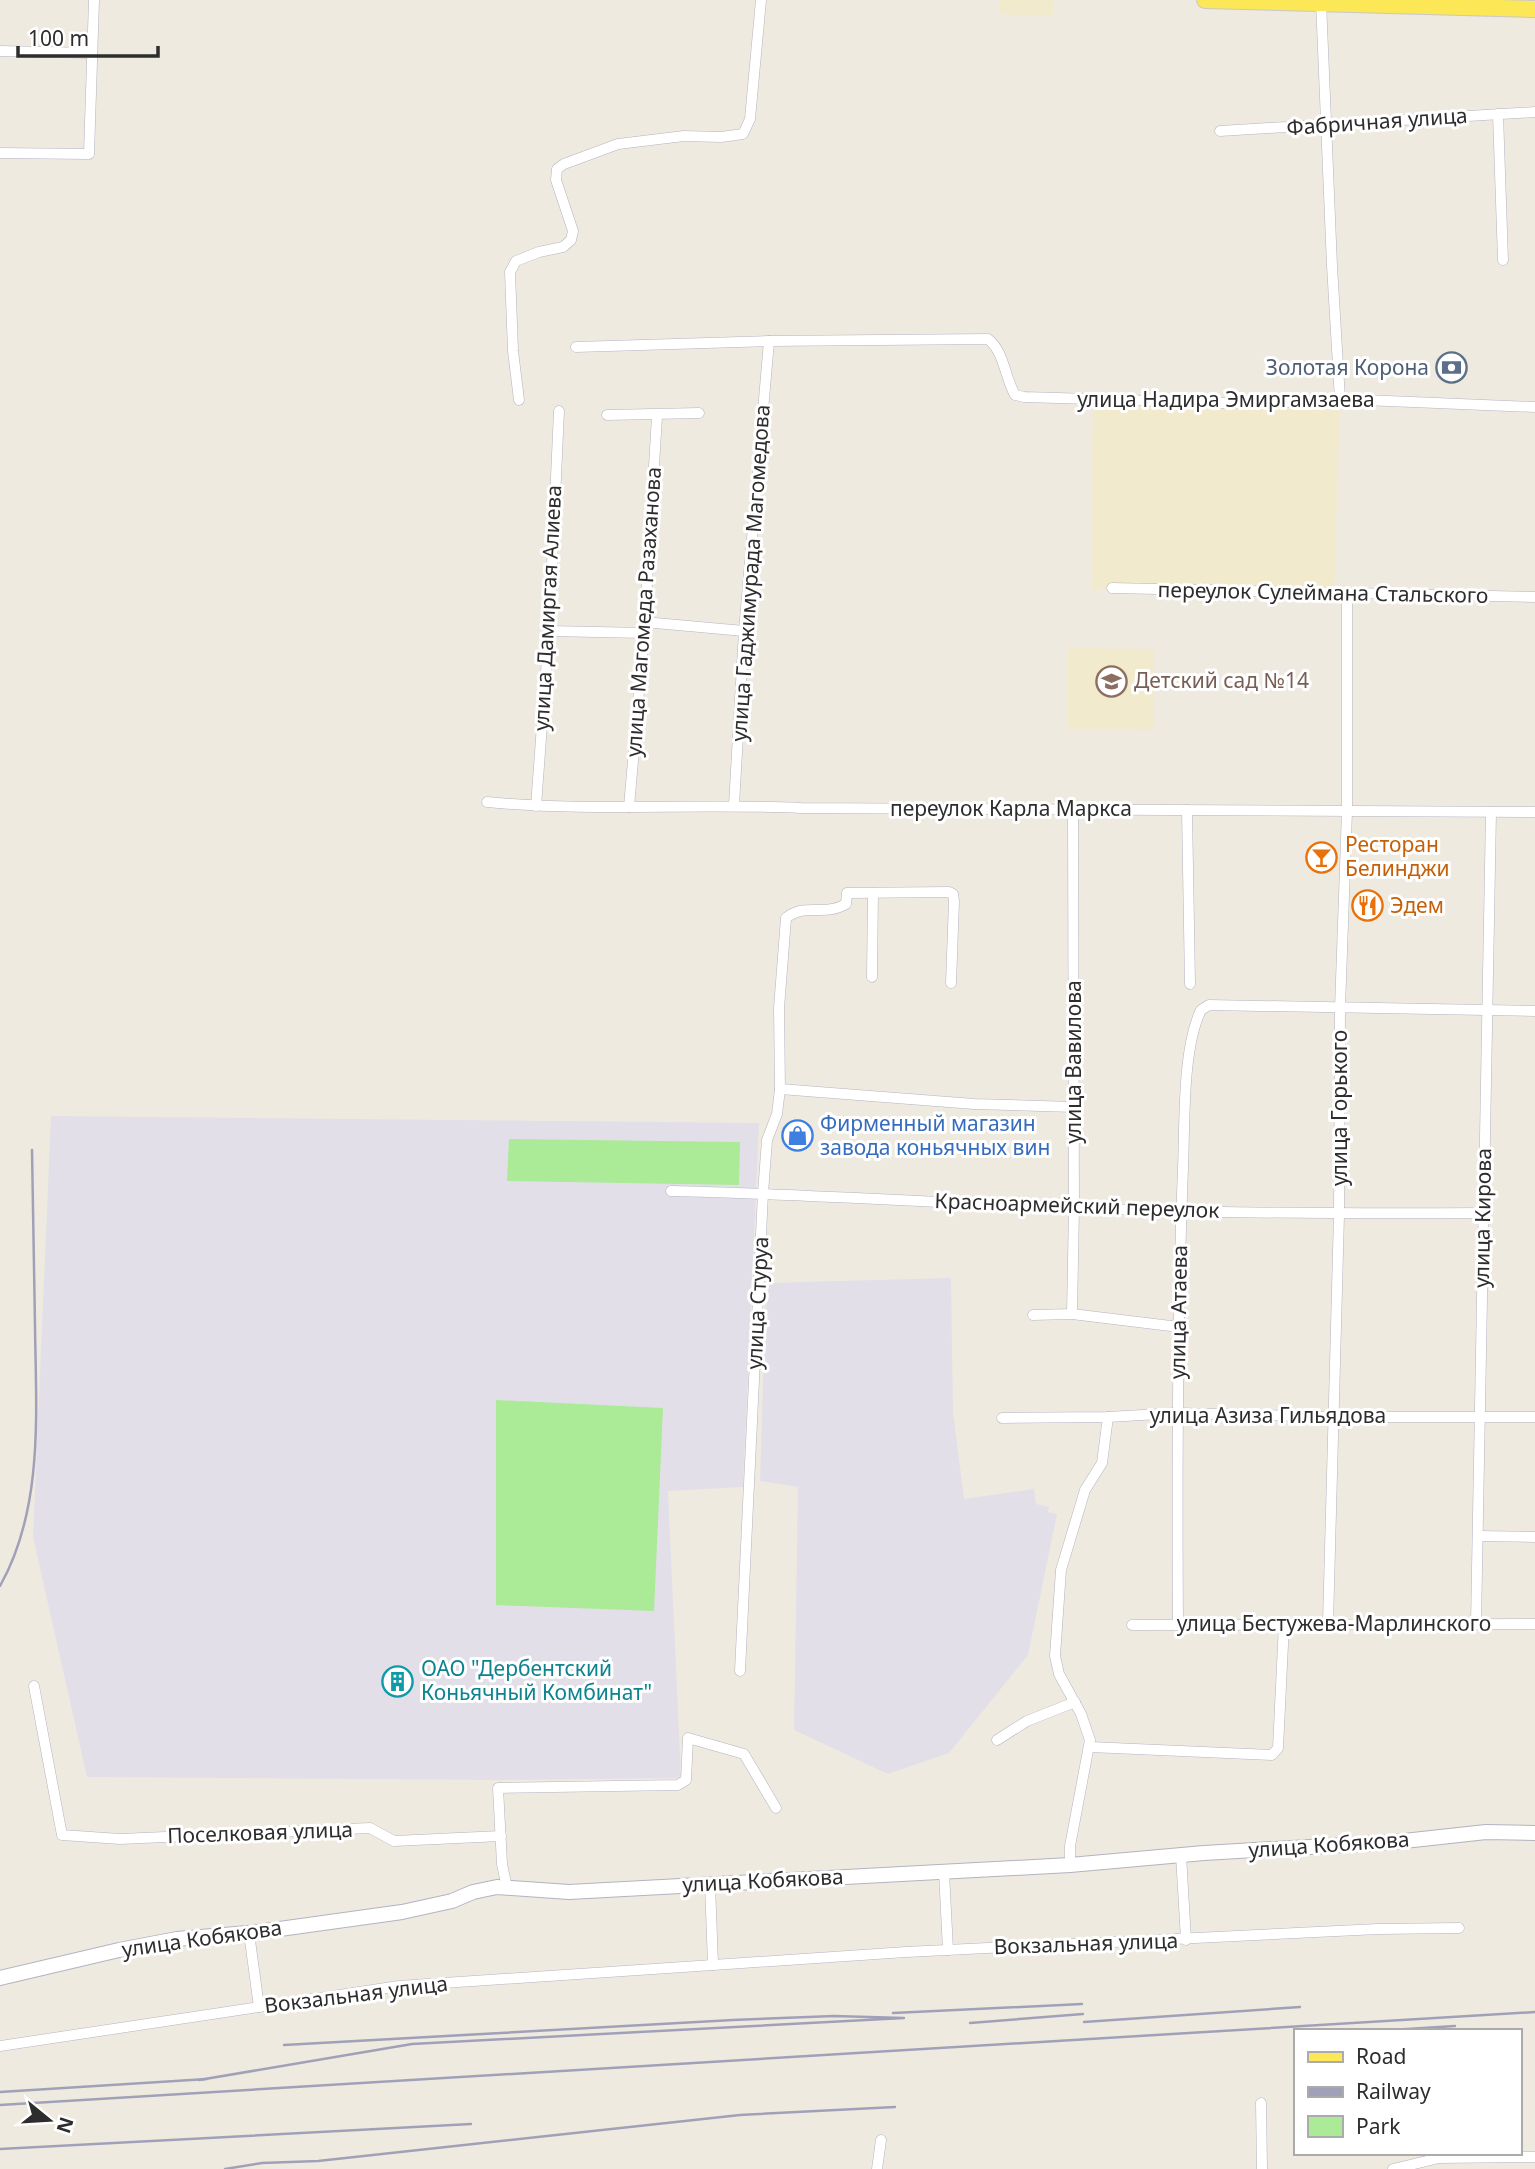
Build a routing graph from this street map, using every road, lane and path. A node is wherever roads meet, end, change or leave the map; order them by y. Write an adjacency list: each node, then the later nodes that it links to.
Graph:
1 (94, 0): 7 (street)
2 (761, 0): 17 (street)
3 (1205, 0): 4 (main road)
4 (1322, 2): 5 (main road); 10 (street)
5 (1535, 9)
6 (0, 51): 7 (street)
7 (92, 53): 12 (street)
8 (1535, 112): 9 (street, Фабричная улица)
9 (1498, 114): 10 (street, Фабричная улица); 13 (street)
10 (1328, 126): 11 (street, Фабричная улица); 16 (street)
11 (1220, 131)
12 (0, 153)
13 (1503, 260)
14 (769, 341): 15 (street, улица Надира Эмиргамзаева); 16 (street, улица Надира Эмиргамзаева); 28 (street, улица Гаджимурада Магомедова)
15 (576, 347)
16 (1340, 399): 18 (street, улица Надира Эмиргамзаева)
17 (519, 400)
18 (1535, 407)
19 (559, 411): 27 (street, улица Дамиргая Алиева)
20 (699, 413): 22 (street)
21 (607, 415): 22 (street)
22 (657, 415): 26 (street, улица Магомеда Разаханова)
23 (1112, 588): 24 (street, переулок Сулеймана Стальского)
24 (1348, 593): 25 (street, переулок Сулеймана Стальского); 35 (street, улица Горького)
25 (1535, 597)
26 (644, 627): 27 (street); 28 (street); 32 (street, улица Магомеда Разаханова)
27 (549, 631): 31 (street, улица Дамиргая Алиева)
28 (744, 631): 30 (street, улица Гаджимурада Магомедова)
29 (487, 802): 31 (street, переулок Карла Маркса)
30 (734, 805): 32 (street, переулок Карла Маркса); 33 (street, переулок Карла Маркса)
31 (536, 806): 32 (street, переулок Карла Маркса)
32 (629, 807)
33 (1073, 809): 34 (street, переулок Карла Маркса); 46 (street, улица Вавилова)
34 (1187, 810): 35 (street, переулок Карла Маркса); 41 (street)
35 (1347, 811): 36 (street, переулок Карла Маркса); 42 (street, улица Горького)
36 (1491, 812): 37 (street, переулок Карла Маркса); 43 (street, улица Кирова)
37 (1535, 812)
38 (873, 893): 39 (street); 40 (street); 45 (street, улица Стуруа)
39 (872, 977)
40 (951, 983)
41 (1190, 984)
42 (1340, 1008): 43 (street); 50 (street, улица Атаева); 52 (street, улица Горького)
43 (1488, 1011): 44 (street); 51 (street, улица Кирова)
44 (1535, 1012)
45 (780, 1089): 46 (street); 48 (street, улица Стуруа)
46 (1074, 1107): 49 (street, улица Вавилова)
47 (671, 1191): 48 (street, Красноармейский переулок)
48 (763, 1193): 49 (street, Красноармейский переулок); 70 (street, улица Стуруа)
49 (1074, 1208): 50 (street, Красноармейский переулок); 53 (street, улица Вавилова)
50 (1182, 1210): 52 (street, Красноармейский переулок); 55 (street, улица Атаева)
51 (1483, 1213): 52 (street, Красноармейский переулок); 57 (street, улица Кирова)
52 (1339, 1214): 59 (street, улица Горького)
53 (1072, 1314): 54 (street); 55 (street)
54 (1033, 1315)
55 (1179, 1327): 56 (street, улица Атаева)
56 (1177, 1413): 58 (street, улица Азиза Гильядова); 59 (street, улица Азиза Гильядова); 69 (street, улица Атаева)
57 (1480, 1416): 59 (street, улица Азиза Гильядова); 60 (street, улица Азиза Гильядова); 62 (street, улица Кирова)
58 (1108, 1417): 61 (street, улица Азиза Гильядова); 72 (street)
59 (1334, 1417): 64 (street, улица Горького)
60 (1535, 1417)
61 (1002, 1418)
62 (1478, 1536): 63 (street); 65 (street, улица Кирова)
63 (1535, 1536)
64 (1328, 1623): 65 (street, улица Бестужева-Марлинского); 66 (street, улица Бестужева-Марлинского)
65 (1476, 1623): 67 (street, улица Бестужева-Марлинского)
66 (1284, 1624): 69 (street, улица Бестужева-Марлинского); 74 (street)
67 (1535, 1624)
68 (1132, 1625): 69 (street, улица Бестужева-Марлинского)
69 (1178, 1625)
70 (740, 1671)
71 (34, 1686): 77 (street, Поселковая улица)
72 (1075, 1702): 73 (street); 74 (street)
73 (997, 1740)
74 (1090, 1747): 79 (street)
75 (776, 1808): 77 (street)
76 (1535, 1833): 78 (street, улица Кобякова)
77 (501, 1836): 82 (street)
78 (1181, 1855): 79 (street, улица Кобякова); 85 (street)
79 (1070, 1865): 80 (street, улица Кобякова)
80 (944, 1872): 81 (street, улица Кобякова); 86 (street)
81 (710, 1884): 82 (street, улица Кобякова); 87 (street)
82 (507, 1888): 84 (street, улица Кобякова)
83 (1458, 1927): 85 (street, Вокзальная улица)
84 (249, 1933): 88 (street, улица Кобякова); 89 (street)
85 (1186, 1940): 86 (street, Вокзальная улица)
86 (948, 1950): 87 (street, Вокзальная улица)
87 (713, 1965): 89 (street, Вокзальная улица)
88 (0, 1978)
89 (259, 2007): 90 (street, Вокзальная улица)
90 (0, 2046)
91 (1261, 2103): 95 (street)
92 (881, 2140): 94 (street)
93 (1535, 2157): 96 (street)
94 (877, 2169)
95 (1262, 2169)
96 (1393, 2169)

